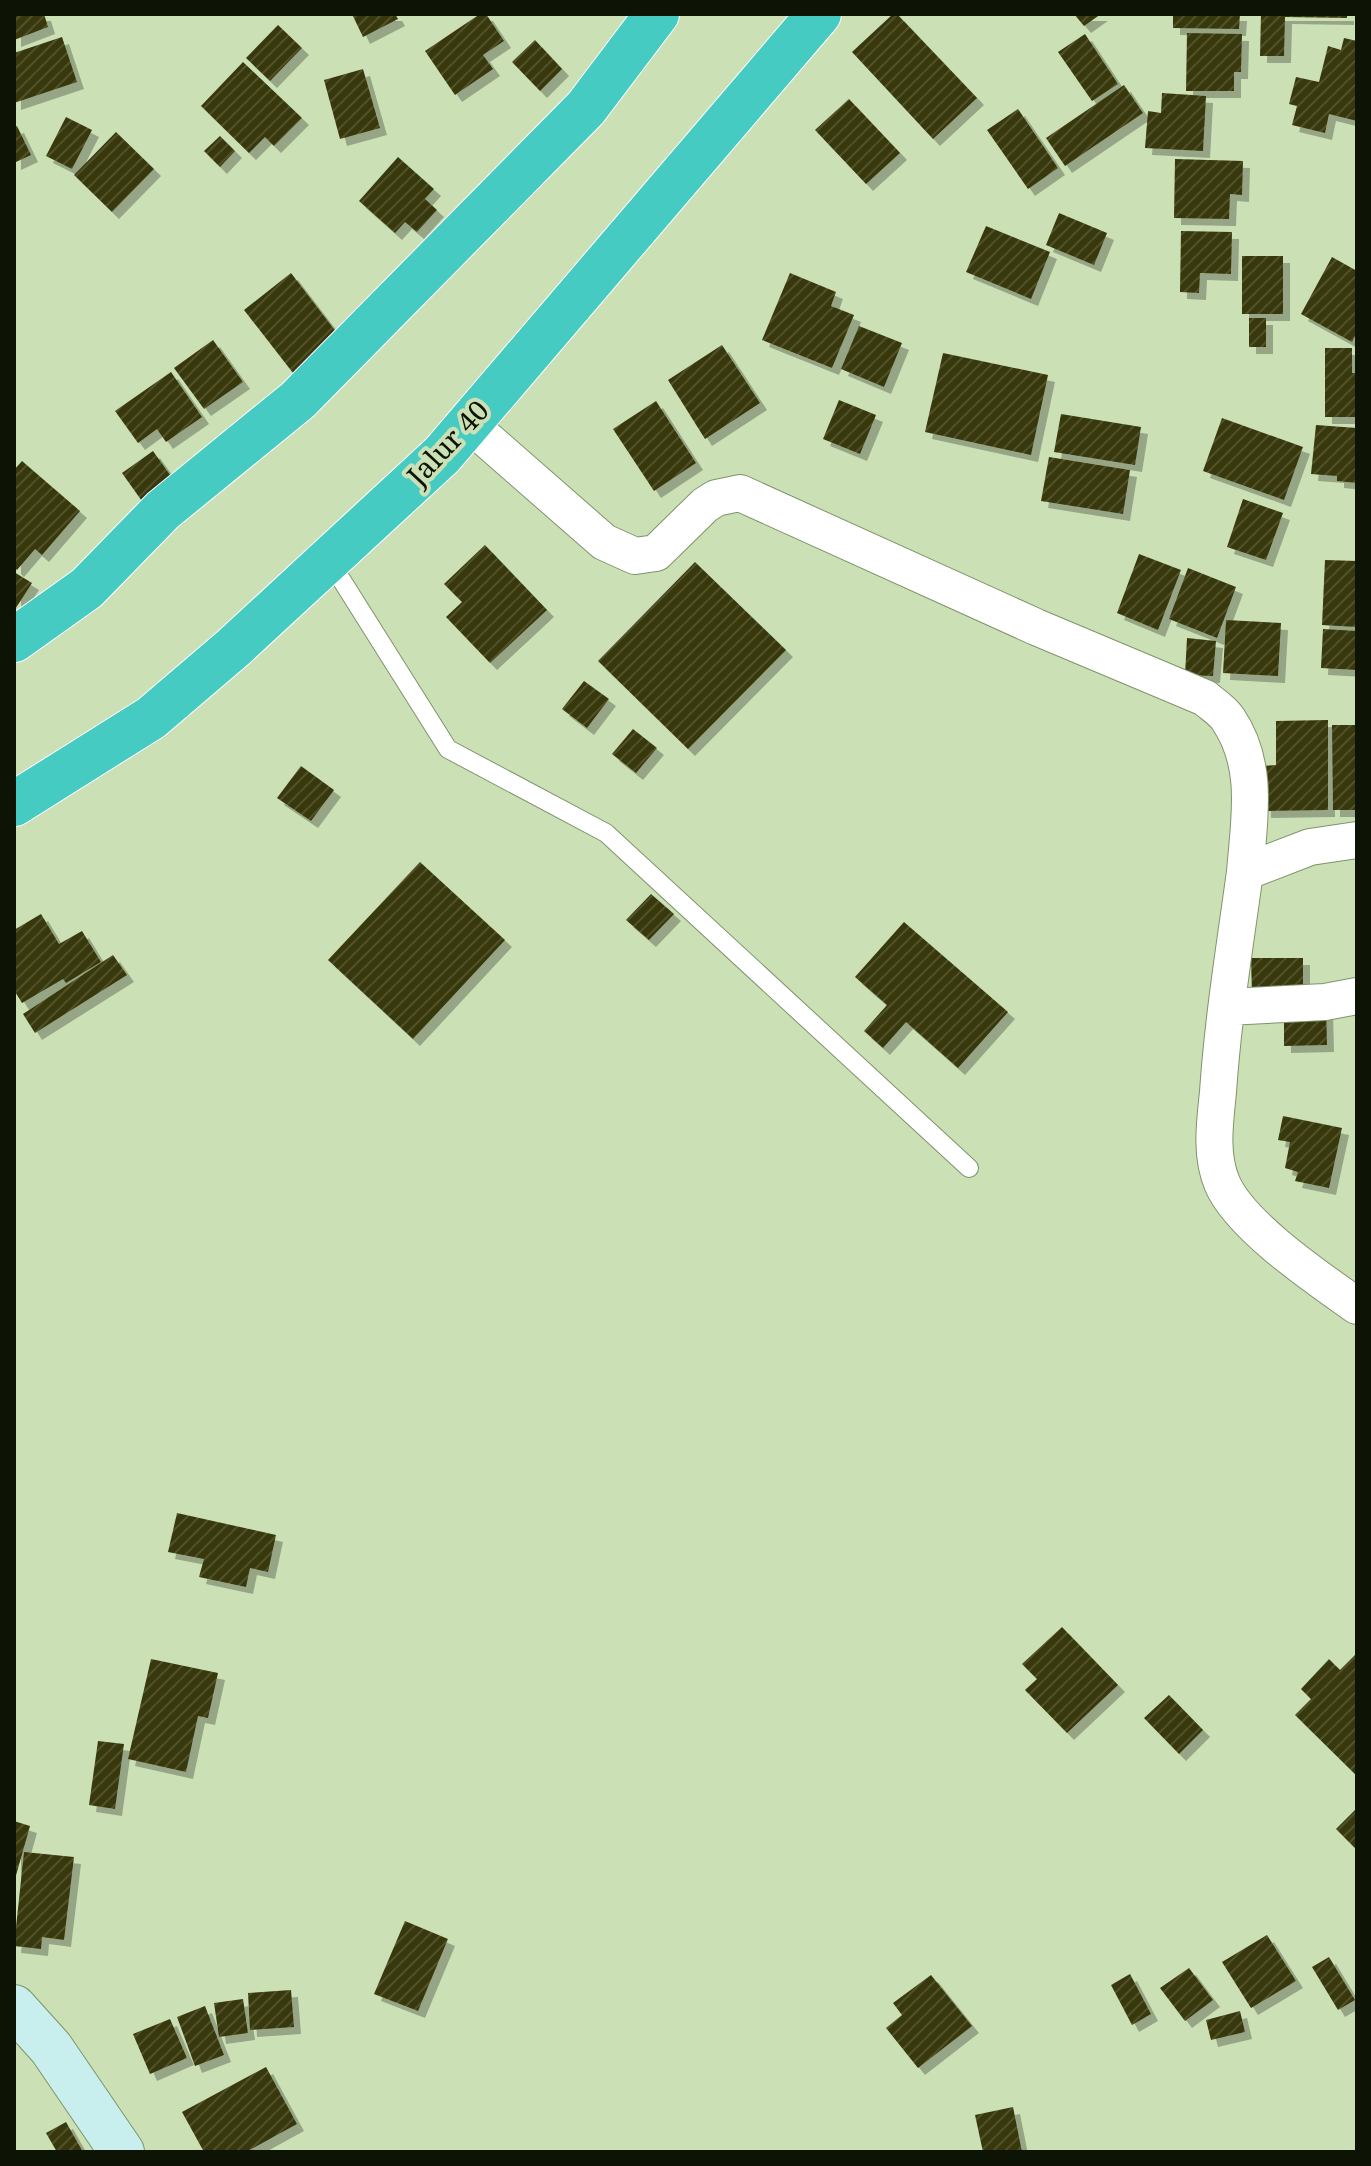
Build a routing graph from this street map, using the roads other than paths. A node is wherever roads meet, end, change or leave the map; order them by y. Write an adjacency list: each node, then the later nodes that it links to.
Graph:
1 (657, 14): 5 (highway)
2 (819, 14): 3 (highway, Jalur 40)
3 (468, 423): 4 (highway, Jalur 40); 8 (street)
4 (329, 559): 6 (highway, Jalur 40); 11 (lane)
5 (14, 640)
6 (14, 804)
7 (1357, 840): 8 (street)
8 (1245, 872): 10 (street)
9 (1357, 996): 10 (street)
10 (1227, 1007): 12 (street)
11 (969, 1168)
12 (1357, 1306)
13 (14, 2007): 14 (street)
14 (122, 2152)

